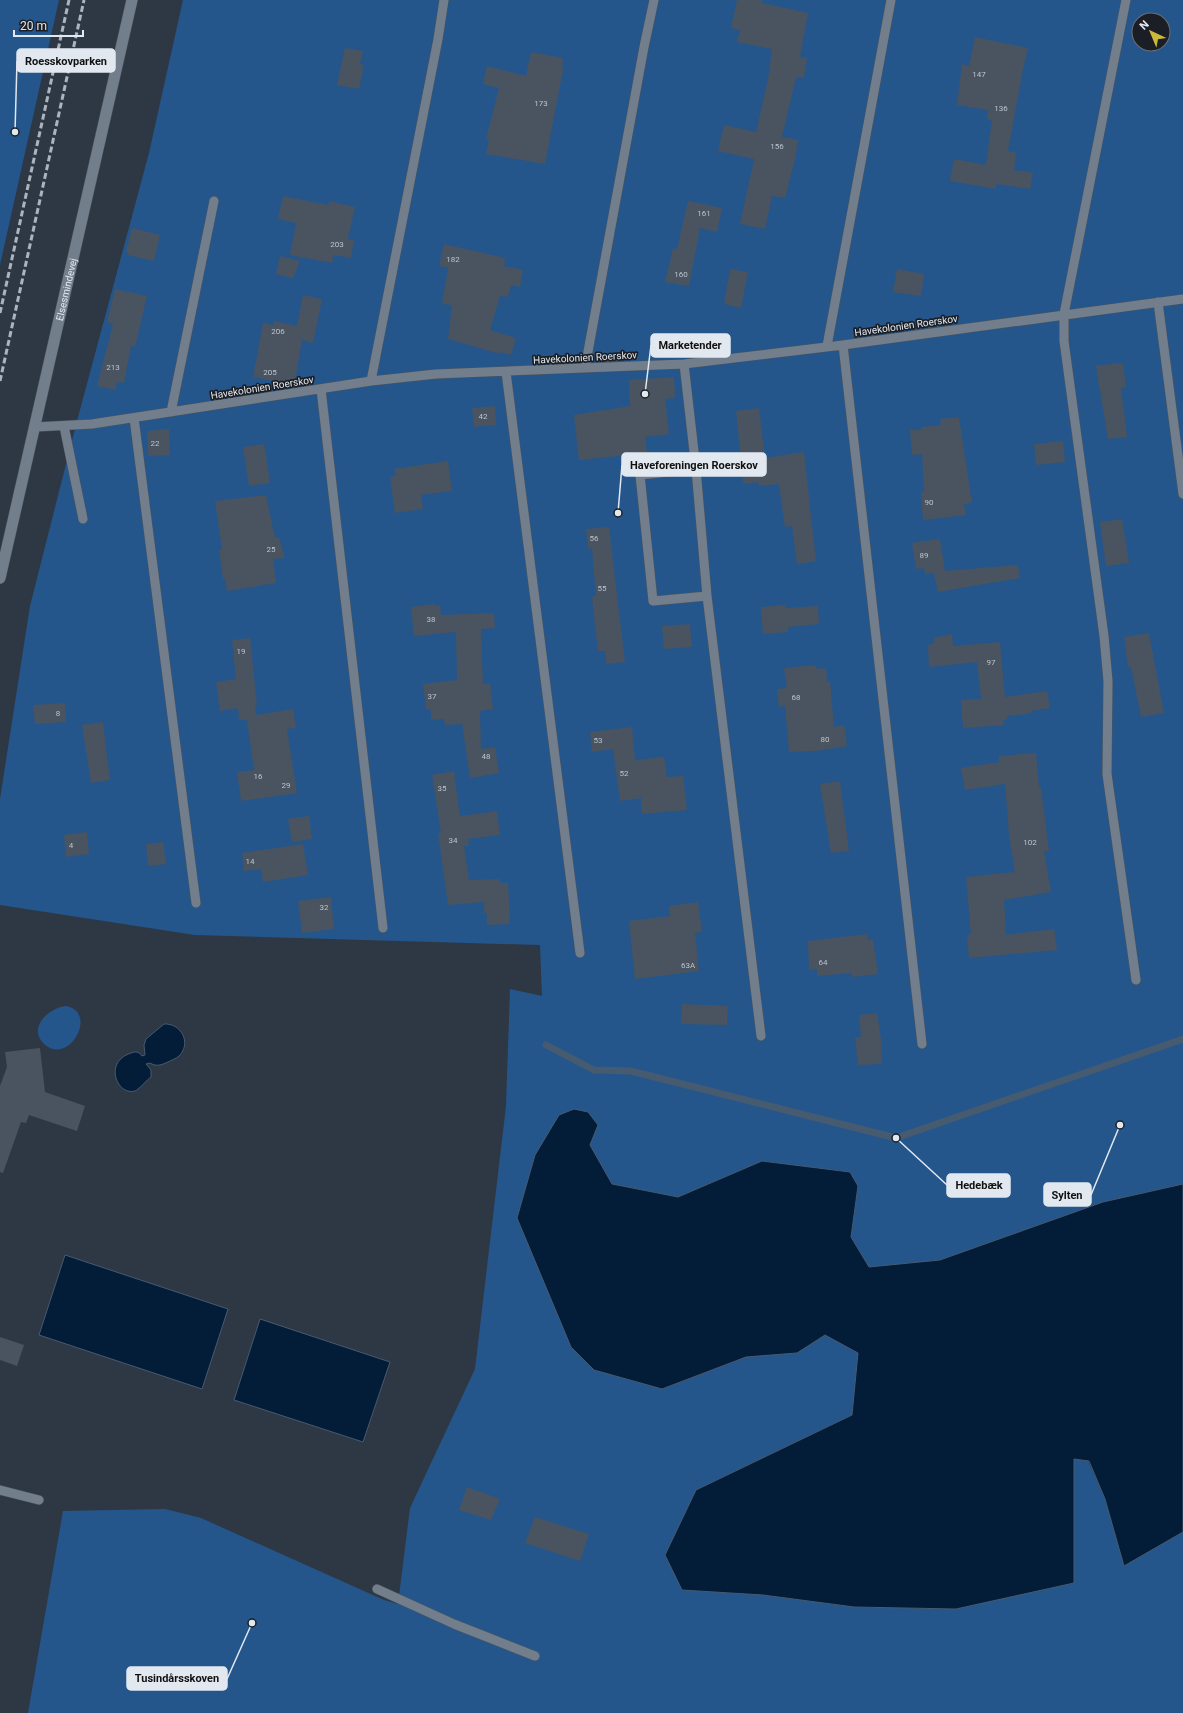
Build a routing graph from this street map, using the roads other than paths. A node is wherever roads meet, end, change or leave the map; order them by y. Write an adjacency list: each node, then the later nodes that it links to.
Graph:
1 (132, 0): 20 (street, Elsesmindevej)
2 (444, 0): 15 (lane)
3 (654, 0): 13 (lane)
4 (891, 0): 11 (lane)
5 (1126, 0): 9 (lane)
6 (214, 201): 17 (lane)
7 (1183, 299): 8 (lane, Havekolonien Roerskov)
8 (1158, 302): 9 (lane, Havekolonien Roerskov); 22 (lane)
9 (1064, 314): 10 (lane, Havekolonien Roerskov); 29 (lane)
10 (843, 345): 11 (lane, Havekolonien Roerskov); 31 (lane)
11 (827, 346): 12 (lane, Havekolonien Roerskov)
12 (684, 364): 13 (lane, Havekolonien Roerskov); 21 (lane)
13 (585, 368): 14 (lane, Havekolonien Roerskov)
14 (506, 372): 15 (lane, Havekolonien Roerskov); 28 (lane)
15 (371, 381): 16 (lane, Havekolonien Roerskov)
16 (321, 389): 17 (lane, Havekolonien Roerskov); 27 (lane)
17 (171, 412): 18 (lane, Havekolonien Roerskov)
18 (134, 418): 19 (lane, Havekolonien Roerskov); 26 (lane)
19 (64, 426): 20 (lane, Havekolonien Roerskov); 23 (lane)
20 (35, 427): 24 (street, Elsesmindevej)
21 (696, 469): 25 (lane); 25 (lane)
22 (1183, 494)
23 (83, 518)
24 (0, 578)
25 (707, 596): 30 (lane)
26 (196, 903)
27 (383, 928)
28 (580, 954)
29 (1136, 980)
30 (761, 1036)
31 (922, 1044)
32 (0, 1490): 33 (lane)
33 (40, 1500)
34 (377, 1589): 35 (lane)
35 (535, 1656)

